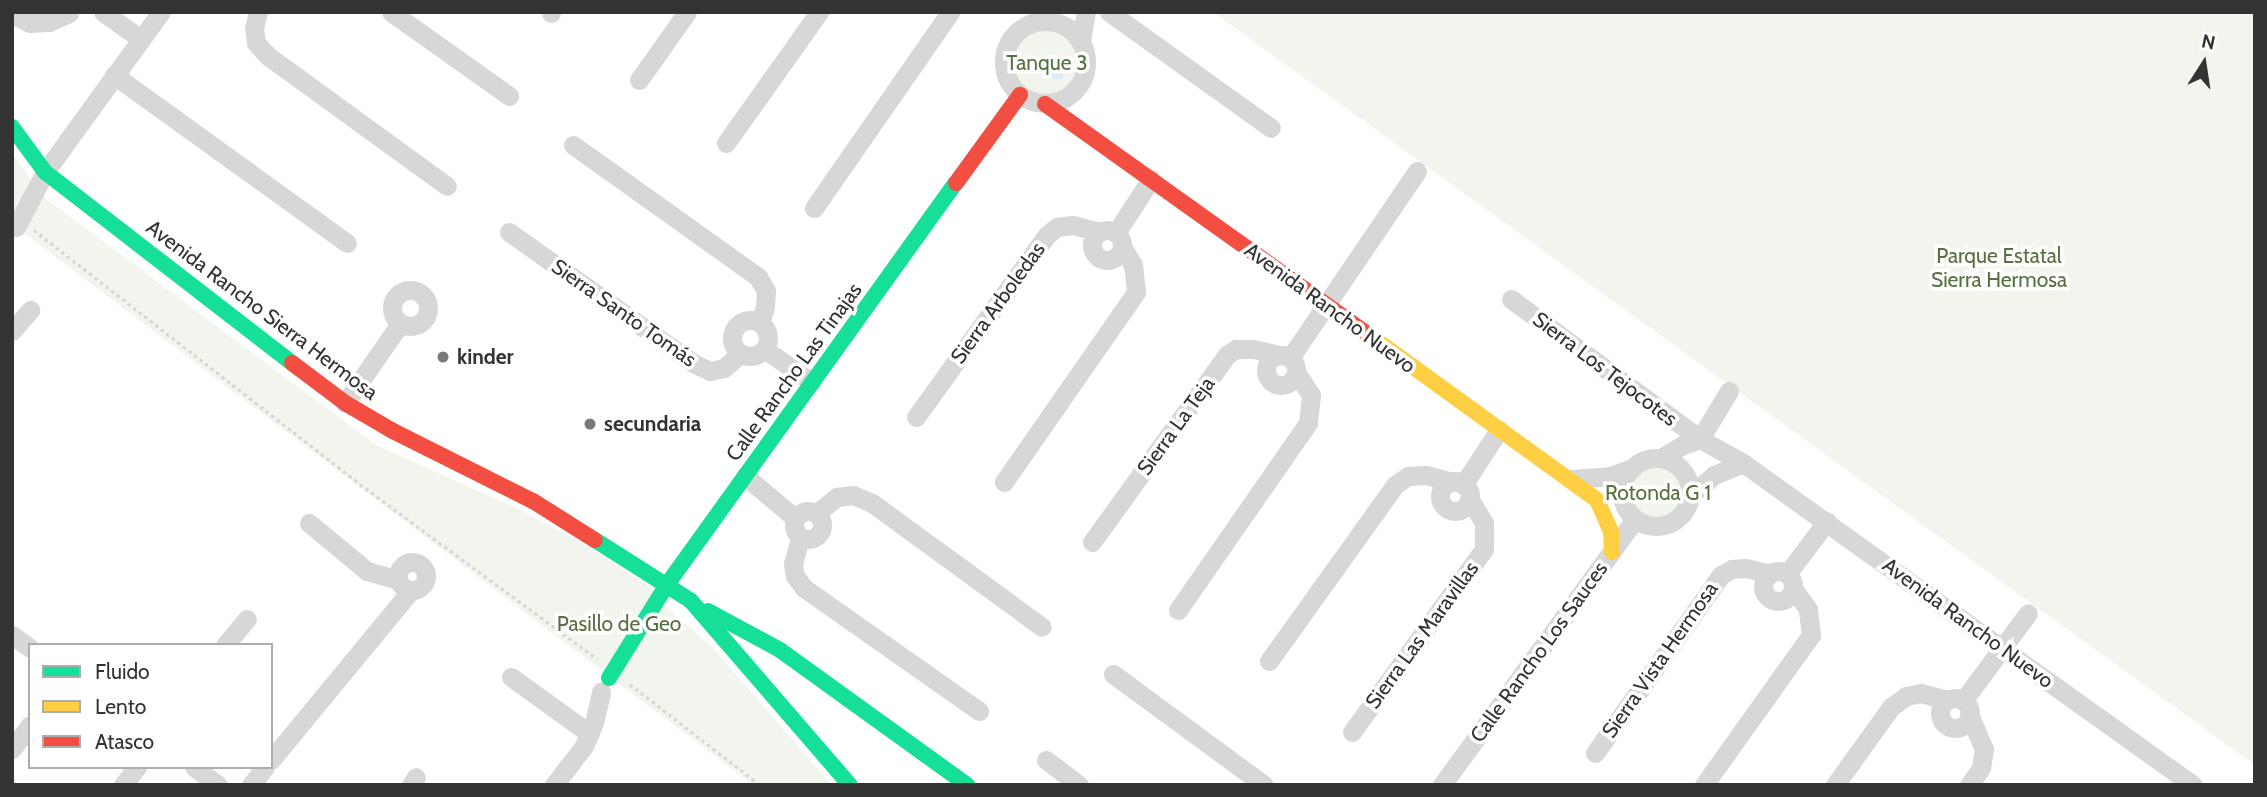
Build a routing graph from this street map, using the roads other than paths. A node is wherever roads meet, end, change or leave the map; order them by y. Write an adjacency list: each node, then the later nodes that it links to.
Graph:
1 (88, 12): 12 (street)
2 (103, 12): 14 (street)
3 (161, 12): 14 (street)
4 (258, 12): 30 (street)
5 (391, 12): 20 (street)
6 (687, 12): 17 (street)
7 (819, 12): 25 (street)
8 (950, 12): 31 (street)
9 (1086, 12): 15 (street)
10 (1110, 12): 23 (street)
11 (12, 13): 12 (street)
12 (69, 13)
13 (1028, 19): 15 (street); 19 (street)
14 (141, 39): 16 (street)
15 (1081, 40): 18 (street)
16 (114, 75): 28 (street); 35 (street)
17 (639, 80)
18 (1076, 90): 21 (street); 24 (street)
19 (1020, 95): 21 (street); 45 (street, Calle Rancho Las Tinajas)
20 (509, 96)
21 (1045, 104): 24 (street, Avenida Rancho Nuevo)
22 (12, 127): 28 (street, Avenida Rancho Sierra Hermosa)
23 (1271, 128)
24 (1089, 138): 29 (street, Avenida Rancho Nuevo)
25 (726, 143)
26 (573, 145): 39 (street)
27 (1418, 171): 37 (street)
28 (45, 172): 32 (street); 47 (street, Avenida Rancho Sierra Hermosa)
29 (1151, 178): 34 (street); 37 (street, Avenida Rancho Nuevo)
30 (447, 186)
31 (814, 208)
32 (19, 223)
33 (509, 232): 43 (street, Sierra Santo Tomás)
34 (1112, 237): 48 (street, Sierra Arboledas); 56 (street)
35 (347, 243)
36 (1511, 299): 50 (street, Sierra Los Tejocotes)
37 (1325, 304): 44 (street); 49 (street, Avenida Rancho Nuevo)
38 (30, 310): 41 (street)
39 (760, 322): 42 (street); 43 (street)
40 (400, 324): 47 (street)
41 (12, 331)
42 (764, 349): 43 (street, Sierra Santo Tomás); 45 (street)
43 (740, 354)
44 (1289, 362): 66 (street, Sierra La Teja); 71 (street)
45 (812, 382): 54 (street, Calle Rancho Las Tinajas)
46 (1729, 391): 50 (street)
47 (345, 402): 69 (street, Avenida Rancho Sierra Hermosa)
48 (916, 417)
49 (1499, 430): 55 (street, Avenida Rancho Nuevo); 57 (street)
50 (1700, 439): 51 (street); 52 (street, Sierra Los Tejocotes)
51 (1661, 458): 53 (street); 58 (street)
52 (1743, 463): 58 (street); 63 (street, Avenida Rancho Nuevo)
53 (1632, 468): 55 (street); 61 (street)
54 (745, 476): 62 (street); 69 (street, Calle Rancho Las Tinajas)
55 (1571, 479): 59 (street, Avenida Rancho Nuevo)
56 (1004, 482)
57 (1462, 488): 79 (street); 86 (street, Sierra Las Maravillas)
58 (1691, 495): 61 (street)
59 (1597, 500): 61 (street); 67 (street)
60 (817, 513): 62 (street); 65 (street); 74 (street)
61 (1630, 513): 67 (street, Calle Rancho Los Sauces)
62 (795, 517): 65 (street)
63 (1827, 521): 68 (street); 78 (street, Avenida Rancho Nuevo)
64 (309, 523): 90 (street)
65 (800, 538): 84 (street)
66 (1092, 542)
67 (1612, 552): 104 (street, Calle Rancho Los Sauces)
68 (1783, 579): 89 (street, Sierra Vista Hermosa); 105 (street)
69 (666, 586): 70 (street, Avenida Rancho Sierra Hermosa); 82 (street, Calle Rancho Las Tinajas)
70 (691, 601): 100 (street, Avenida Rancho Sierra Hermosa); 101 (street, Avenida Rancho Sierra Hermosa)
71 (1178, 610)
72 (2028, 613): 78 (street)
73 (247, 619): 76 (street)
74 (1042, 627)
75 (12, 635): 77 (street)
76 (227, 643)
77 (28, 647)
78 (2001, 647): 83 (street); 95 (street, Avenida Rancho Nuevo)
79 (1269, 661)
80 (1113, 674): 103 (street)
81 (511, 677): 87 (street)
82 (608, 681): 87 (street)
83 (1960, 705): 106 (street); 107 (street)
84 (979, 711)
85 (28, 728): 88 (street)
86 (1352, 732)
87 (590, 734): 99 (street)
88 (12, 749)
89 (1595, 753)
90 (273, 757)
91 (1046, 760): 102 (street)
92 (136, 769): 96 (street)
93 (197, 769): 97 (street)
94 (263, 769): 98 (street)
95 (2171, 778): 108 (street, Avenida Rancho Nuevo)
96 (124, 785)
97 (218, 785)
98 (251, 785)
99 (554, 785)
100 (850, 785)
101 (967, 785)
102 (1079, 785)
103 (1264, 785)
104 (1442, 785)
105 (1704, 785)
106 (1835, 785)
107 (1969, 785)
108 (2193, 785)

